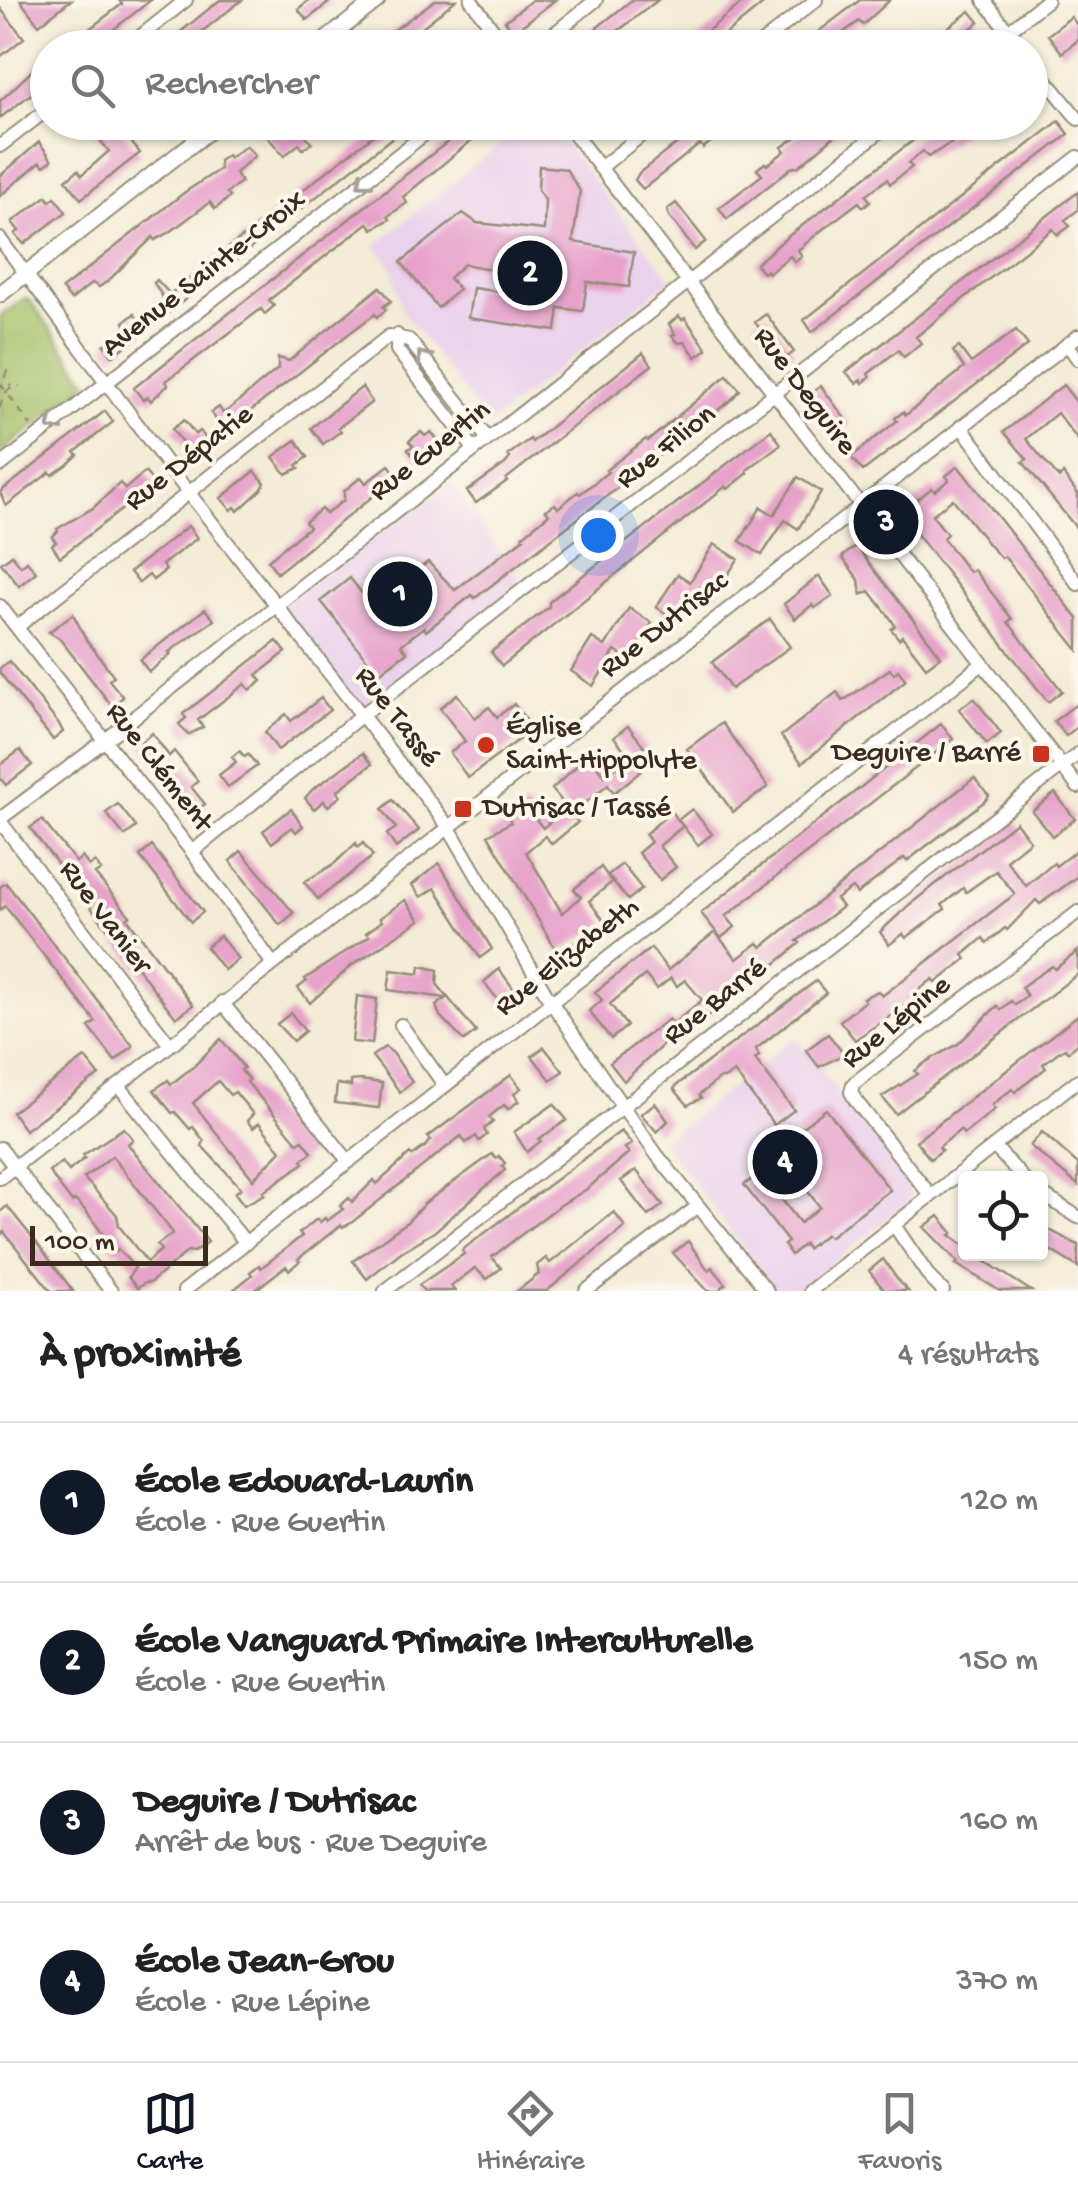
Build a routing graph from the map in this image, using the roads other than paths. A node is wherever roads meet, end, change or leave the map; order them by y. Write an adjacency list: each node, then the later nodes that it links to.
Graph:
1 (186, 0): 8 (street)
2 (377, 0): 9 (street)
3 (471, 0): 10 (street)
4 (596, 0): 11 (street)
5 (816, 0): 12 (street)
6 (984, 0): 13 (street)
7 (1047, 0): 14 (street)
8 (148, 30)
9 (339, 30)
10 (494, 30)
11 (558, 30)
12 (778, 30)
13 (1007, 30)
14 (1009, 30)
15 (1048, 82): 16 (street)
16 (1078, 119)
17 (30, 123): 23 (street)
18 (197, 140): 27 (street)
19 (417, 140): 32 (street, Avenue Sainte-Croix, one-way to 32)
20 (578, 140): 25 (street, Rue Deguire)
21 (635, 140): 25 (street)
22 (869, 140): 28 (street, Rue Guertin)
23 (0, 146)
24 (1078, 157): 34 (street, Rue Filion)
25 (600, 168): 28 (street, Rue Deguire)
26 (0, 239): 27 (street, Rue Tassé)
27 (27, 274): 29 (street); 32 (street, Rue Tassé)
28 (689, 284): 34 (street, Rue Deguire); 36 (street, Rue Guertin)
29 (0, 294)
30 (1072, 340): 31 (street); 35 (street, Rue Dutrisac)
31 (1078, 359)
32 (106, 384): 38 (street, Avenue Sainte-Croix, one-way to 38); 39 (street, Rue Tassé)
33 (440, 392): 36 (street, Rue Dépatie); 37 (street, Rue Dépatie); 39 (street, Rue Dépatie)
34 (776, 395): 40 (street, Rue Deguire); 46 (street, Rue Filion)
35 (961, 426): 40 (street, Rue Dutrisac); 41 (street)
36 (488, 438): 37 (street, Rue Guertin)
37 (474, 449): 43 (street, Rue Guertin)
38 (0, 466)
39 (188, 492): 43 (street, Rue Tassé); 44 (street, Rue Dépatie)
40 (859, 506): 45 (street, Rue Deguire); 52 (street, Rue Dutrisac)
41 (1078, 584)
42 (0, 606): 44 (street, Rue Clément)
43 (277, 606): 46 (street, Rue Tassé); 47 (street, Rue Guertin)
44 (16, 627): 47 (street, Rue Clément)
45 (982, 664): 49 (street, Rue Deguire); 57 (street, Rue Elizabeth)
46 (362, 715): 52 (street, Rue Tassé); 53 (street, Rue Filion)
47 (104, 741): 51 (street, Rue Guertin); 53 (street, Rue Clément)
48 (1078, 754): 49 (street, Rue Barré)
49 (1062, 766): 50 (street, Rue Deguire); 63 (street, Rue Barré)
50 (1078, 787)
51 (0, 820): 59 (street, Rue Vanier)
52 (448, 826): 55 (street, Rue Dutrisac); 57 (street, Rue Tassé)
53 (192, 852): 55 (street, Rue Clément)
54 (1078, 912): 70 (street, Rue Lépine)
55 (273, 964): 56 (street, Rue Dutrisac)
56 (222, 1002): 59 (street, Rue Dutrisac); 66 (street)
57 (551, 1002): 62 (street, Rue Elizabeth); 63 (street, Rue Tassé)
58 (401, 1026): 62 (street)
59 (170, 1045): 61 (street, Rue Dutrisac)
60 (1078, 1080): 64 (street)
61 (118, 1086): 67 (street, Rue Dutrisac); 75 (street)
62 (445, 1086): 66 (street, Rue Elizabeth)
63 (622, 1107): 72 (street, Rue Tassé); 78 (street, Rue Barré)
64 (994, 1146): 68 (street); 70 (street)
65 (0, 1148): 67 (street)
66 (349, 1162): 75 (street, Rue Elizabeth)
67 (14, 1168): 69 (street, Rue Dutrisac); 76 (street)
68 (1017, 1171)
69 (0, 1178)
70 (931, 1196): 74 (street)
71 (1048, 1198): 73 (street)
72 (697, 1206): 79 (street); 80 (street, Rue Tassé)
73 (1078, 1216)
74 (894, 1225): 81 (street); 82 (street)
75 (246, 1242): 77 (street, Rue Elizabeth)
76 (111, 1291)
77 (184, 1291)
78 (385, 1291)
79 (586, 1291)
80 (767, 1291)
81 (810, 1291)
82 (943, 1291)

